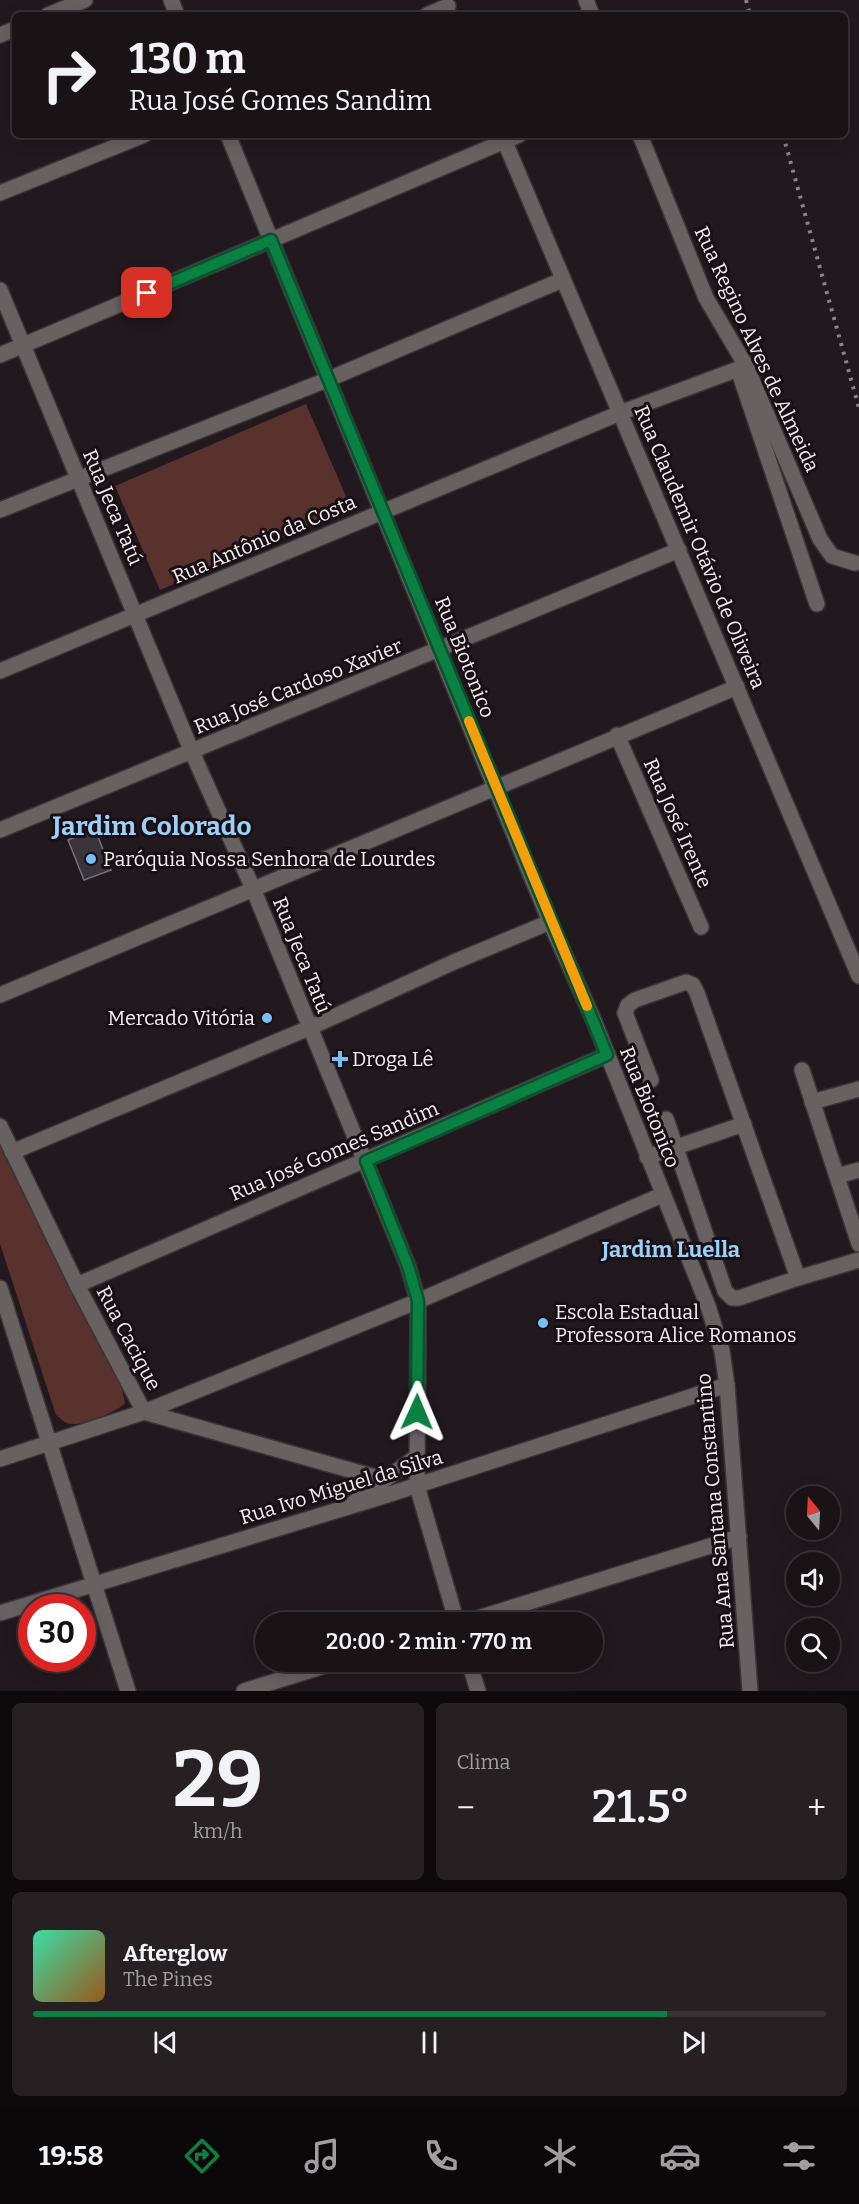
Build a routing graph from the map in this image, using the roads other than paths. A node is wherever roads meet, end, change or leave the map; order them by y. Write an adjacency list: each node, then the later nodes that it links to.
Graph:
1 (85, 0): 2 (street)
2 (55, 12)
3 (137, 138): 7 (street)
4 (229, 138): 8 (street, Rua Biotonico)
5 (503, 138): 8 (street); 9 (street, Rua Claudemir Otávio de Oliveira)
6 (641, 138): 13 (street, Rua Regino Alves de Almeida)
7 (0, 193)
8 (271, 240): 11 (street); 14 (street, Rua Biotonico)
9 (562, 280): 14 (street); 15 (street, Rua Claudemir Otávio de Oliveira)
10 (0, 290): 11 (street, Rua Jeca Tatú)
11 (23, 346): 12 (street); 16 (street, Rua Jeca Tatú)
12 (0, 355)
13 (742, 367): 15 (street, Rua Antônio da Costa); 20 (street, Rua Regino Alves de Almeida); 21 (street)
14 (329, 379): 16 (street); 18 (street, Rua Biotonico)
15 (620, 413): 18 (street, Rua Antônio da Costa); 19 (street, Rua Claudemir Otávio de Oliveira)
16 (79, 478): 17 (street); 22 (street, Rua Jeca Tatú)
17 (0, 510)
18 (382, 512): 22 (street, Rua Antônio da Costa); 23 (street, Rua Biotonico)
19 (679, 550): 23 (street, Rua José Cardoso Xavier); 25 (street, Rua Claudemir Otávio de Oliveira)
20 (855, 563)
21 (818, 604)
22 (136, 616): 24 (street, Rua Antônio da Costa); 27 (street, Rua Jeca Tatú)
23 (440, 650): 27 (street, Rua José Cardoso Xavier); 28 (street, Rua Biotonico)
24 (0, 671)
25 (737, 687): 26 (street); 33 (street, Rua Claudemir Otávio de Oliveira)
26 (617, 735): 28 (street); 32 (street, Rua José Irente)
27 (192, 752): 29 (street, Rua José Cardoso Xavier); 30 (street, Rua Jeca Tatú)
28 (495, 786): 30 (street); 31 (street, Rua Biotonico)
29 (0, 830)
30 (254, 891): 34 (street); 35 (street, Rua Jeca Tatú)
31 (550, 921): 35 (street); 36 (street, Rua Biotonico)
32 (701, 927)
33 (859, 976)
34 (0, 995)
35 (309, 1028): 45 (street); 47 (street, Rua Jeca Tatú)
36 (607, 1055): 46 (street, Rua Biotonico); 47 (street, Rua José Gomes Sandim)
37 (802, 1070): 40 (street)
38 (651, 1080): 42 (street)
39 (859, 1089): 40 (street)
40 (812, 1102): 49 (street)
41 (666, 1119): 44 (street)
42 (744, 1124): 44 (street); 53 (street)
43 (0, 1126): 45 (street, Rua Cacique)
44 (675, 1147): 46 (street); 53 (street)
45 (12, 1152): 54 (street, Rua Cacique)
46 (647, 1157): 50 (street, Rua Biotonico)
47 (366, 1161): 54 (street, Rua José Gomes Sandim); 56 (street, Rua Jeca Tatú)
48 (859, 1170): 49 (street)
49 (837, 1176): 51 (street)
50 (663, 1195): 56 (street); 57 (street, Rua Ana Santana Constantino)
51 (859, 1244)
52 (859, 1260): 53 (street)
53 (798, 1278)
54 (77, 1285): 58 (street, Rua Cacique)
55 (2, 1298): 59 (street)
56 (418, 1301): 58 (street); 60 (street, Rua Jeca Tatú)
57 (727, 1385): 63 (street, Rua Ivo Miguel da Silva); 65 (street, Rua Ana Santana Constantino)
58 (144, 1412): 59 (street); 62 (street, Rua Cacique)
59 (49, 1444): 61 (street); 66 (street)
60 (416, 1456): 62 (street); 63 (street, Rua Jeca Tatú)
61 (0, 1459)
62 (382, 1479): 64 (street)
63 (417, 1486): 64 (street, Rua Ivo Miguel da Silva); 68 (street, Rua Jeca Tatú)
64 (348, 1507): 66 (street, Rua Ivo Miguel da Silva)
65 (739, 1537): 69 (street); 75 (street, Rua Ana Santana Constantino)
66 (94, 1585): 67 (street, Rua Ivo Miguel da Silva); 72 (street)
67 (0, 1612)
68 (456, 1612)
69 (495, 1612)
70 (305, 1672): 73 (street)
71 (472, 1672): 74 (street)
72 (128, 1691)
73 (244, 1691)
74 (478, 1691)
75 (750, 1691)

